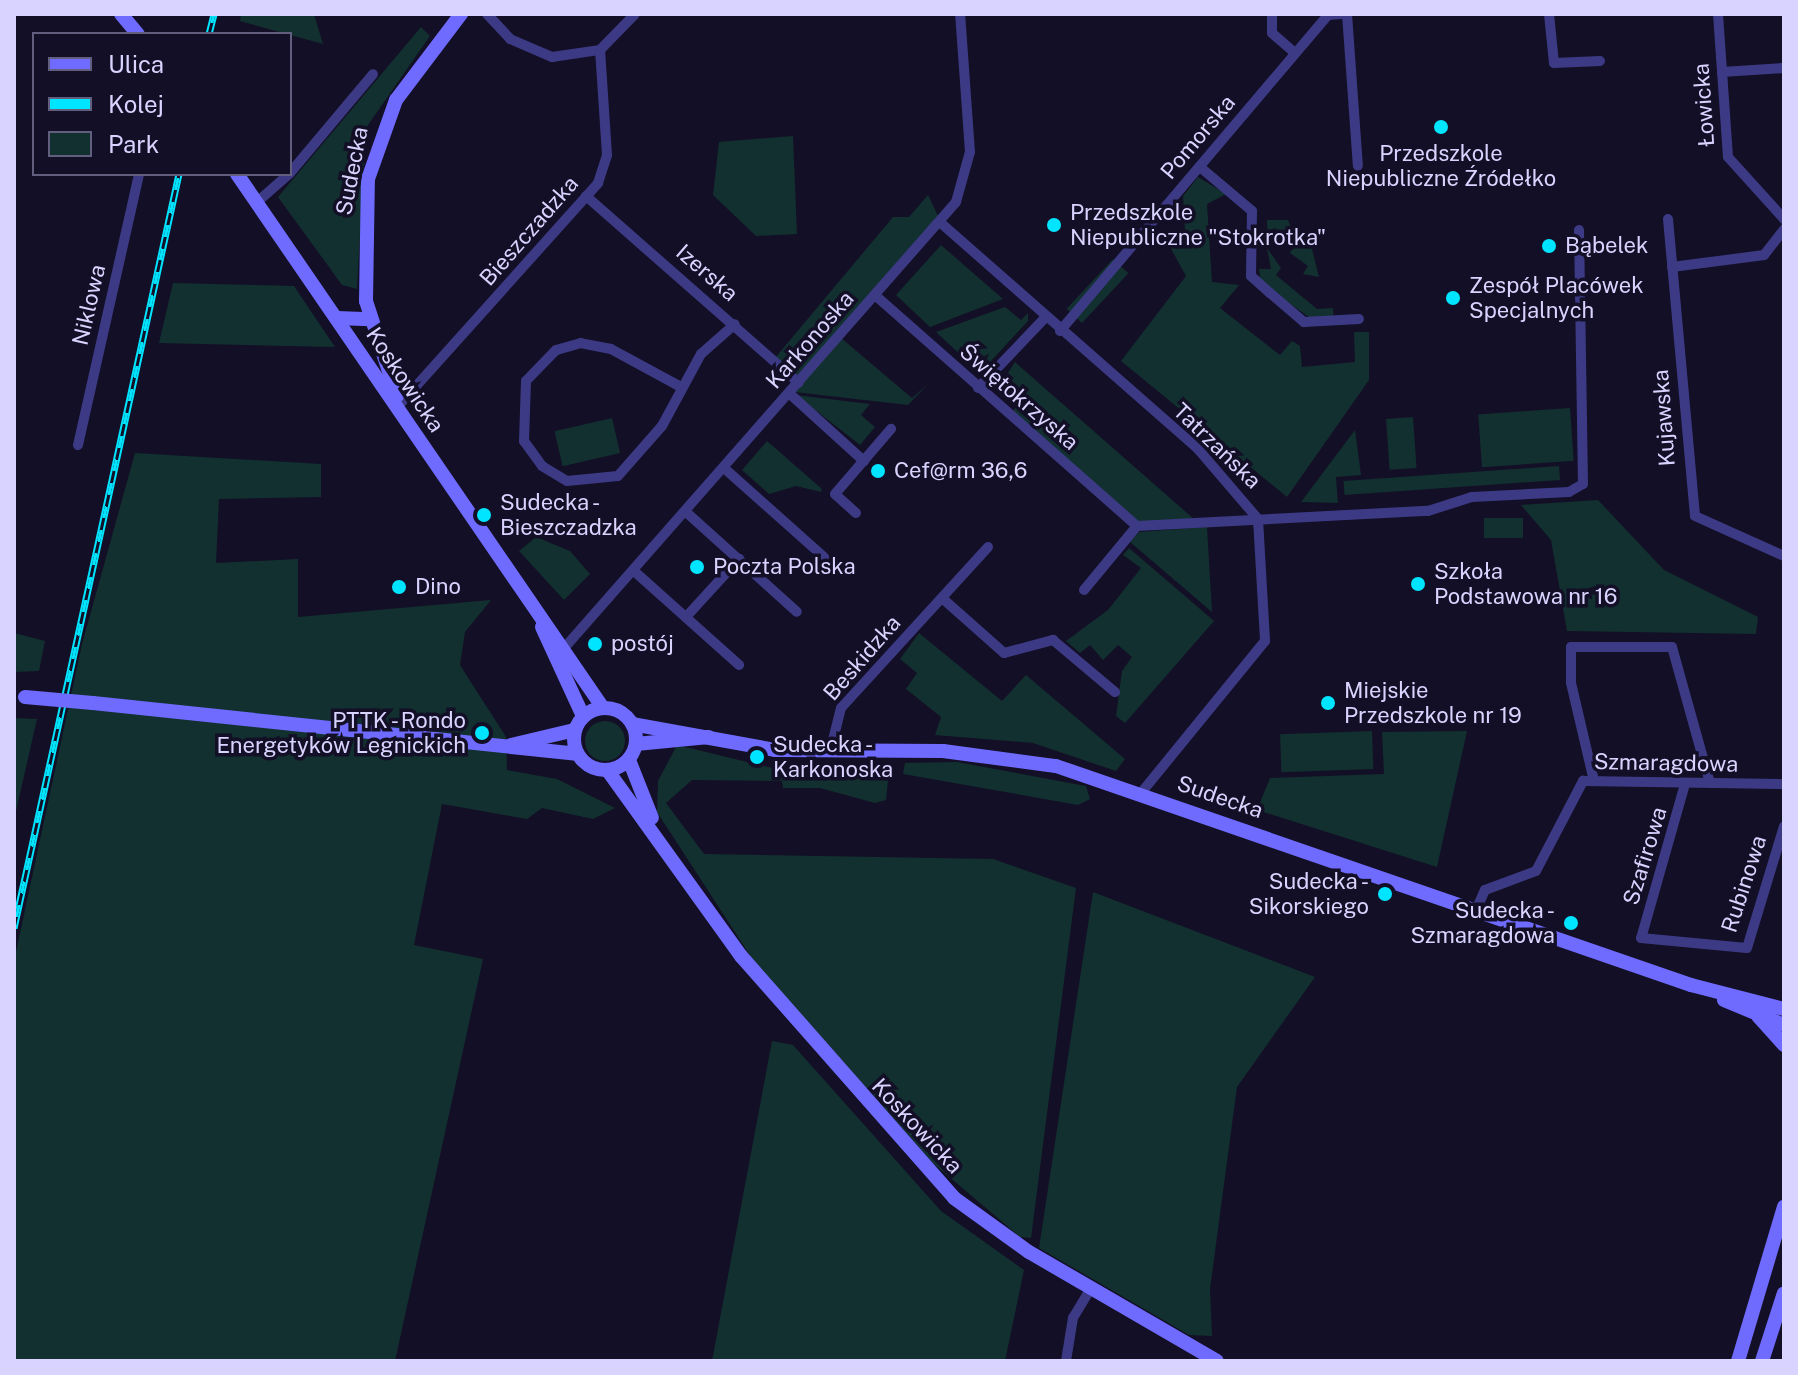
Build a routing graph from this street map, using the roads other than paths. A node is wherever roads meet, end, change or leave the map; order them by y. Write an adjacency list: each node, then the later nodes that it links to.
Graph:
1 (121, 14): 10 (street)
2 (461, 14): 33 (street, Sudecka)
3 (487, 14): 11 (street)
4 (635, 14): 11 (street)
5 (960, 14): 27 (street, Karkonoska)
6 (1272, 14): 12 (street)
7 (1344, 14): 12 (street, Pomorska); 17 (street)
8 (1549, 14): 13 (street)
9 (1718, 14): 15 (street, Łowicka)
10 (136, 32)
11 (600, 50): 23 (street, Bieszczadzka)
12 (1295, 53): 18 (street, Pomorska)
13 (1600, 61)
14 (1784, 68): 15 (street)
15 (1722, 72): 26 (street, Łowicka)
16 (373, 74): 19 (street)
17 (1358, 166)
18 (1200, 167): 35 (street); 37 (street, Pomorska)
19 (292, 172)
20 (139, 176): 44 (street, Niklowa)
21 (238, 176): 24 (street, Koskowicka)
22 (288, 176): 24 (street)
23 (586, 196): 36 (street, Izerska); 42 (street, Bieszczadzka)
24 (256, 203): 32 (street, Koskowicka)
25 (1668, 219): 30 (street, Kujawska)
26 (1784, 219)
27 (942, 224): 31 (street, Karkonoska); 34 (street, Tatrzańska)
28 (1784, 229): 30 (street)
29 (1579, 230): 49 (street)
30 (1672, 267): 52 (street, Kujawska)
31 (876, 296): 38 (street, Karkonoska); 40 (street, Świętokrzyska)
32 (337, 318): 33 (street); 42 (street, Koskowicka)
33 (370, 319): 42 (street, Sudecka)
34 (1044, 319): 37 (street, Tatrzańska); 40 (street)
35 (1359, 319)
36 (735, 324): 38 (street, Izerska); 39 (street)
37 (1060, 331): 49 (street, Tatrzańska)
38 (799, 383): 41 (street, Karkonoska)
39 (681, 387): 39 (street)
40 (978, 388): 50 (street, Świętokrzyska)
41 (790, 394): 45 (street); 46 (street, Karkonoska)
42 (400, 404): 58 (street, Koskowicka)
43 (891, 429): 45 (street)
44 (78, 445)
45 (864, 461): 48 (street)
46 (724, 468): 47 (street, Karkonoska); 53 (street)
47 (686, 512): 54 (street); 55 (street, Karkonoska)
48 (856, 513)
49 (1258, 519): 50 (street); 80 (street, Tatrzańska)
50 (1137, 526): 56 (street)
51 (988, 547): 57 (street, Beskidzka)
52 (1784, 556)
53 (824, 557)
54 (739, 559): 59 (street); 60 (street)
55 (634, 571): 60 (street); 61 (street, Karkonoska)
56 (1084, 590)
57 (942, 598): 63 (street); 72 (street, Beskidzka)
58 (535, 612): 61 (street, Koskowicka); 66 (street, Koskowicka)
59 (797, 612)
60 (686, 617): 62 (street)
61 (566, 646): 65 (street, Koskowicka)
62 (739, 665)
63 (1115, 692)
64 (19, 697): 71 (street, bridge)
65 (603, 708): 66 (street); 67 (street)
66 (583, 716): 68 (street)
67 (632, 724): 69 (street, Sudecka); 70 (street)
68 (575, 730): 71 (street); 73 (street)
69 (717, 737): 70 (street, Sudecka); 72 (street, Sudecka)
70 (636, 744): 74 (street)
71 (491, 749): 73 (street)
72 (830, 752): 80 (street, Sudecka)
73 (576, 754): 75 (street)
74 (629, 760): 75 (street); 82 (street, Koskowicka)
75 (608, 771): 82 (street, Koskowicka)
76 (1594, 781): 77 (street); 78 (street, Szmaragdowa); 83 (street, Szmaragdowa)
77 (1710, 783): 78 (street, Szmaragdowa); 79 (street, Szmaragdowa)
78 (1685, 784): 84 (street, Szafirowa)
79 (1784, 784)
80 (1141, 793): 83 (street, Sudecka)
81 (1784, 826): 84 (street, Rubinowa)
82 (660, 837): 91 (street, Koskowicka)
83 (1476, 910): 86 (street, Sudecka)
84 (1641, 938)
85 (1784, 999): 86 (street)
86 (1756, 1008): 87 (street, Sudecka); 88 (street, Sudecka); 89 (street)
87 (1784, 1009)
88 (1784, 1025)
89 (1784, 1045)
90 (1784, 1207): 95 (street)
91 (1091, 1288): 93 (street); 94 (street, Koskowicka)
92 (1784, 1293): 96 (street)
93 (1066, 1361)
94 (1217, 1361)
95 (1738, 1361)
96 (1762, 1361)

